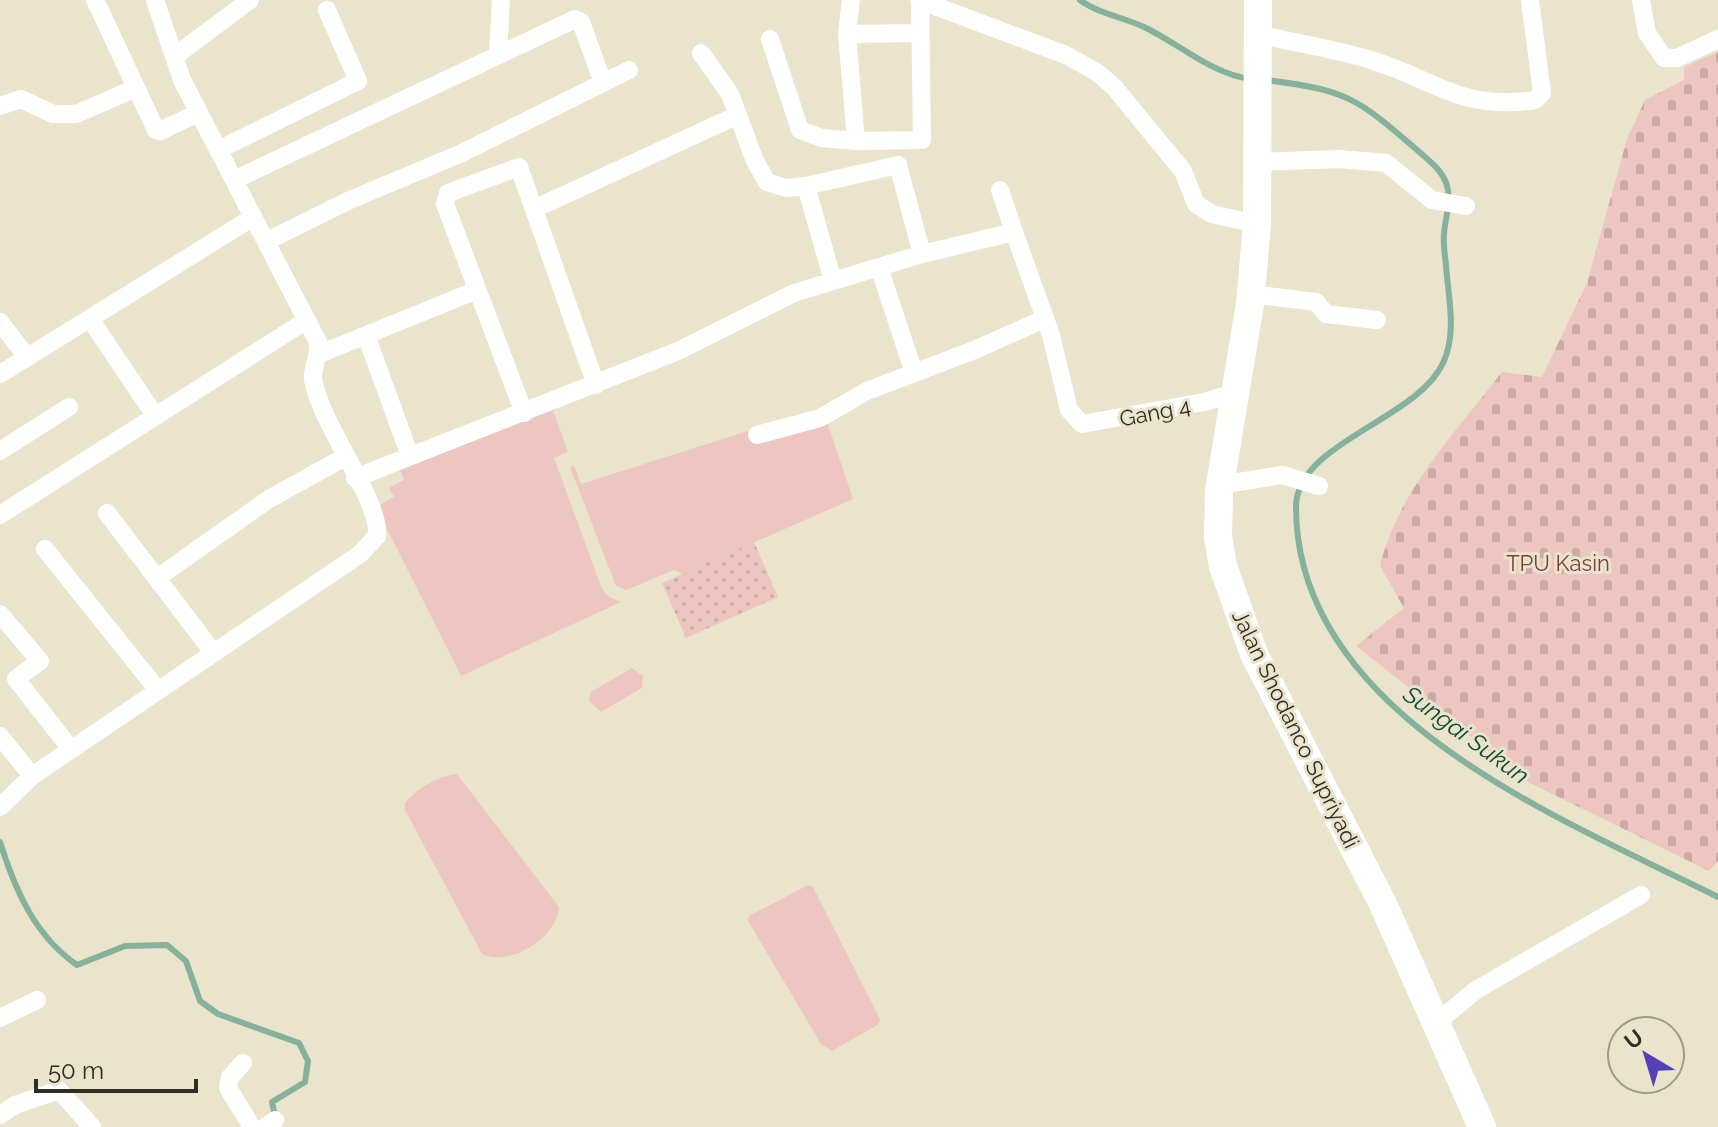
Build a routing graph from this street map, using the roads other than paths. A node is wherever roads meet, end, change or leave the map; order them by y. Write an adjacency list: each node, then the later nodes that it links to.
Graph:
1 (95, 0): 22 (street)
2 (155, 0): 18 (street)
3 (250, 0): 18 (street)
4 (501, 0): 17 (street)
5 (851, 0): 12 (street)
6 (920, 0): 11 (street); 38 (street)
7 (1258, 0): 13 (main road, Jalan Shodanco Supriyadi)
8 (1530, 0): 13 (street)
9 (1641, 0): 15 (street)
10 (327, 10): 20 (street)
11 (920, 33): 12 (street); 27 (street)
12 (847, 34): 27 (street)
13 (1258, 34): 30 (main road, Jalan Shodanco Supriyadi)
14 (770, 39): 27 (street)
15 (1718, 39)
16 (701, 53): 26 (street)
17 (498, 54): 21 (street); 25 (street)
18 (175, 56): 24 (street)
19 (629, 70): 21 (street)
20 (358, 81): 25 (street); 28 (street)
21 (603, 83): 29 (street)
22 (134, 89): 23 (street); 24 (street)
23 (0, 106)
24 (198, 113): 28 (street)
25 (372, 113): 31 (street)
26 (738, 115): 33 (street); 36 (street)
27 (856, 141)
28 (218, 150): 31 (street)
29 (462, 153): 32 (street); 40 (street)
30 (1258, 162): 35 (street); 38 (main road, Jalan Shodanco Supriyadi)
31 (234, 180): 37 (street)
32 (475, 183): 36 (street); 44 (street)
33 (806, 186): 41 (street); 43 (street)
34 (1000, 190): 39 (street)
35 (1466, 206)
36 (534, 209): 56 (street)
37 (252, 218): 40 (street); 46 (street)
38 (1257, 224): 45 (main road, Jalan Shodanco Supriyadi)
39 (1014, 232): 41 (street); 47 (street)
40 (267, 241): 48 (street)
41 (922, 254): 42 (street)
42 (879, 267): 43 (street); 54 (street)
43 (833, 281): 56 (street)
44 (477, 290): 51 (street); 59 (street)
45 (1251, 294): 49 (street); 57 (main road, Jalan Shodanco Supriyadi)
46 (90, 319): 53 (street); 60 (street)
47 (1044, 319): 54 (street); 57 (street, Gang 4)
48 (307, 320): 52 (street); 60 (street)
49 (1377, 320)
50 (0, 322): 53 (street)
51 (366, 335): 52 (street); 63 (street)
52 (317, 355): 64 (street)
53 (27, 357): 55 (street)
54 (914, 373): 61 (street)
55 (0, 374)
56 (596, 385): 59 (street)
57 (1235, 393): 66 (main road, Jalan Shodanco Supriyadi)
58 (69, 407): 62 (street)
59 (524, 413): 63 (street)
60 (154, 414): 69 (street)
61 (757, 435)
62 (0, 451)
63 (410, 456): 65 (street)
64 (345, 457): 65 (street); 71 (street)
65 (355, 478): 73 (street)
66 (1220, 485): 67 (street); 82 (main road, Jalan Shodanco Supriyadi)
67 (1319, 486)
68 (107, 513): 71 (street)
69 (0, 515)
70 (45, 549): 74 (street)
71 (157, 578): 73 (street)
72 (0, 614): 76 (street)
73 (213, 652): 74 (street)
74 (157, 689): 76 (street)
75 (0, 736): 77 (street)
76 (70, 748): 77 (street)
77 (32, 776): 78 (street)
78 (0, 807)
79 (1641, 895): 82 (street)
80 (37, 1000): 81 (street)
81 (0, 1018)
82 (1435, 1024): 87 (main road, Jalan Shodanco Supriyadi)
83 (243, 1063): 86 (street)
84 (0, 1115): 85 (street)
85 (92, 1127)
86 (252, 1127)
87 (1482, 1127)

